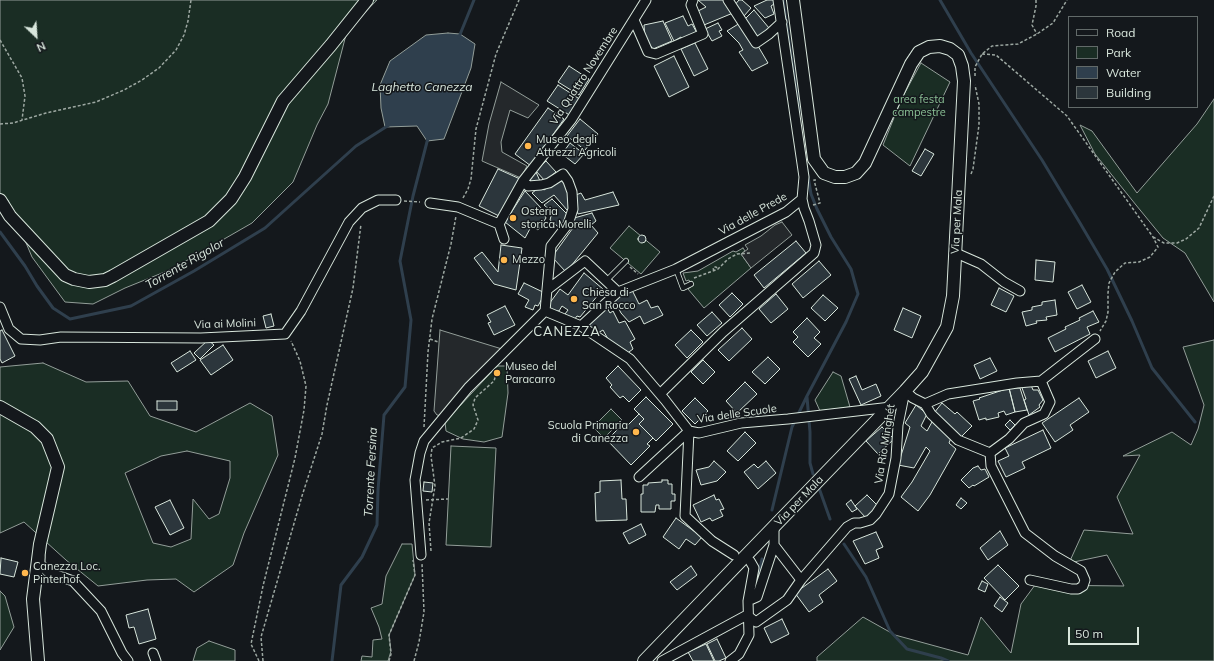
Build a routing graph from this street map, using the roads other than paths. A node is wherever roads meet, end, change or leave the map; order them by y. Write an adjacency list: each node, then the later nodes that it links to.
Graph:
1 (367, 0): 11 (main road)
2 (646, 0): 7 (street, Via Quattro Novembre)
3 (693, 0): 7 (street)
4 (728, 0): 8 (street)
5 (778, 0): 8 (street, Via delle Prede)
6 (793, 0): 16 (main road, Via per Mala)
7 (634, 20): 9 (street, Via Quattro Novembre)
8 (782, 22): 10 (street, Via delle Prede)
9 (523, 182): 14 (street, Via Quattro Novembre); 21 (street)
10 (802, 199): 18 (street, Via delle Prede); 30 (street)
11 (0, 200)
12 (396, 200): 24 (street, Via ai Molini)
13 (430, 203): 14 (street)
14 (499, 224): 15 (street)
15 (504, 239)
16 (956, 252): 22 (street); 29 (main road, Via per Mala)
17 (626, 261): 19 (lane)
18 (676, 268): 20 (lane); 23 (street, Via delle Prede)
19 (606, 280): 21 (street); 23 (street)
20 (692, 282)
21 (547, 290): 25 (street)
22 (1020, 291)
23 (618, 292): 26 (street)
24 (0, 307)
25 (545, 311): 26 (street, Via delle Scuole); 41 (street)
26 (581, 326): 30 (street, Via delle Scuole)
27 (1095, 339): 28 (street)
28 (1042, 381): 31 (street); 35 (street)
29 (905, 391): 31 (street); 33 (main road, Via per Mala); 43 (street, Via Rio Minghét)
30 (660, 394): 34 (street, Via delle Scuole)
31 (925, 404): 35 (street)
32 (0, 407): 38 (main road)
33 (891, 407): 34 (street, Via delle Scuole); 37 (main road, Via per Mala)
34 (689, 431): 36 (street); 40 (street)
35 (990, 453): 44 (street)
36 (639, 477)
37 (774, 526): 39 (street); 49 (main road, Via per Mala)
38 (40, 544): 47 (main road); 48 (street)
39 (774, 545): 43 (street); 45 (street)
40 (734, 555)
41 (422, 557)
42 (750, 561): 45 (street)
43 (801, 580): 46 (street, Via Rio Minghét)
44 (1030, 580)
45 (748, 601): 46 (street)
46 (747, 615): 50 (street); 51 (street)
47 (38, 661)
48 (128, 661)
49 (644, 661)
50 (662, 661)
51 (730, 661)

